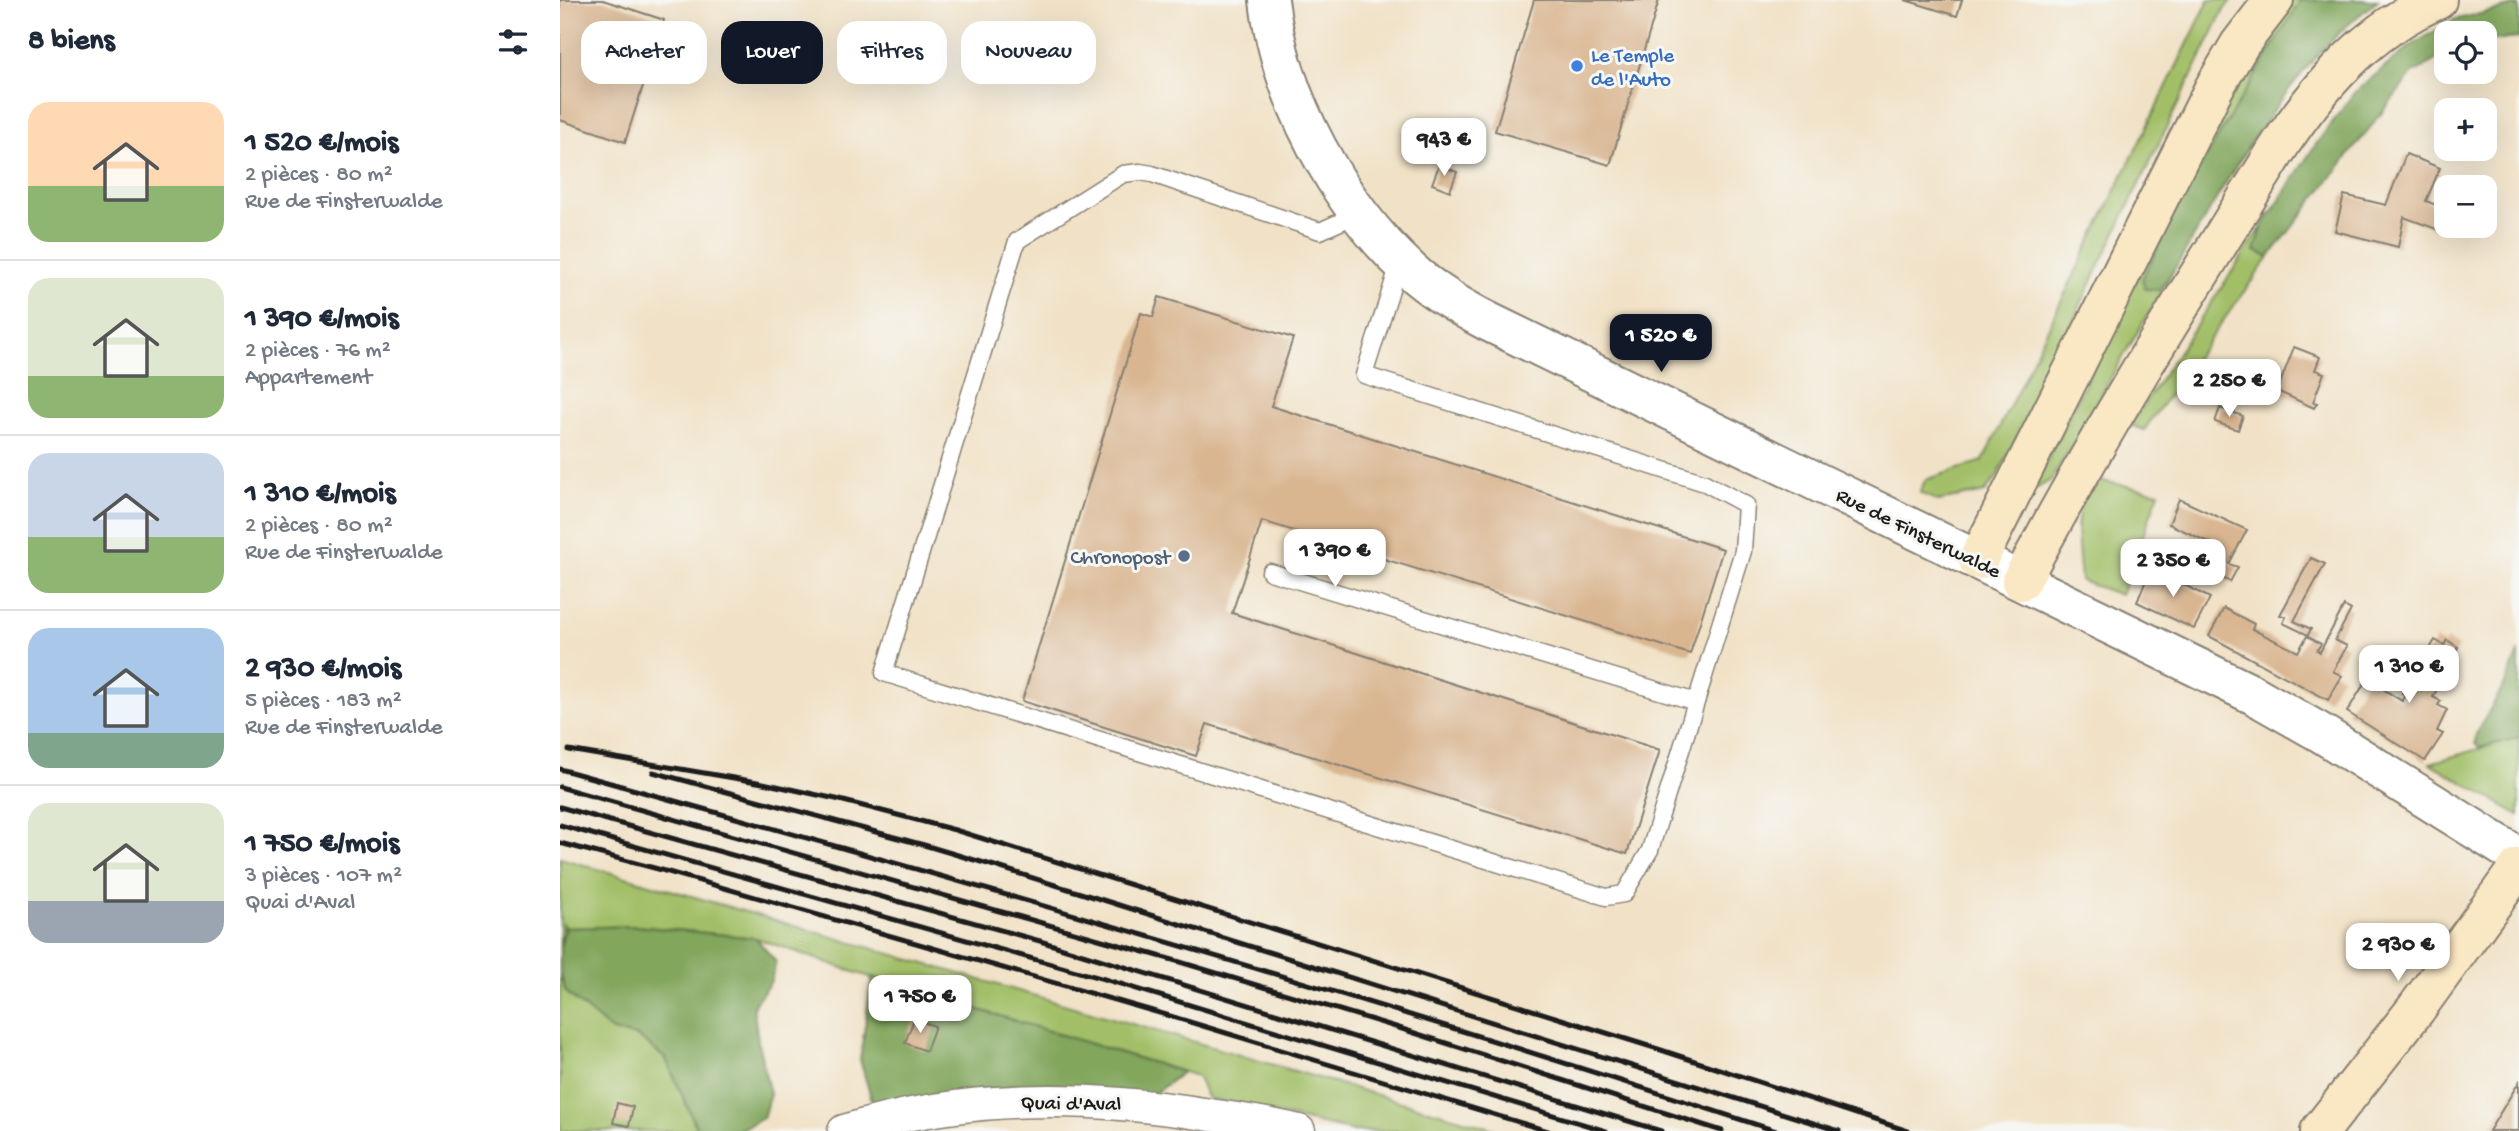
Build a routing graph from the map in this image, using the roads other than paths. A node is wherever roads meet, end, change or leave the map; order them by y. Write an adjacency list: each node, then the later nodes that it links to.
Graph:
1 (1269, 0): 4 (street, Rue de Finsterwalde)
2 (2274, 0): 6 (main road)
3 (2437, 0): 8 (main road)
4 (1351, 200): 5 (street, Rue de Finsterwalde); 9 (lane)
5 (1400, 260): 6 (street, Rue de Finsterwalde); 9 (lane)
6 (1978, 560): 8 (street, Rue de Finsterwalde)
7 (1270, 572): 9 (lane)
8 (2021, 581): 10 (street, Rue de Finsterwalde)
9 (1696, 702)
10 (2519, 857)
11 (2519, 867): 14 (main road)
12 (844, 1131): 13 (street, Quai d'Aval)
13 (1299, 1131)
14 (2320, 1131)

